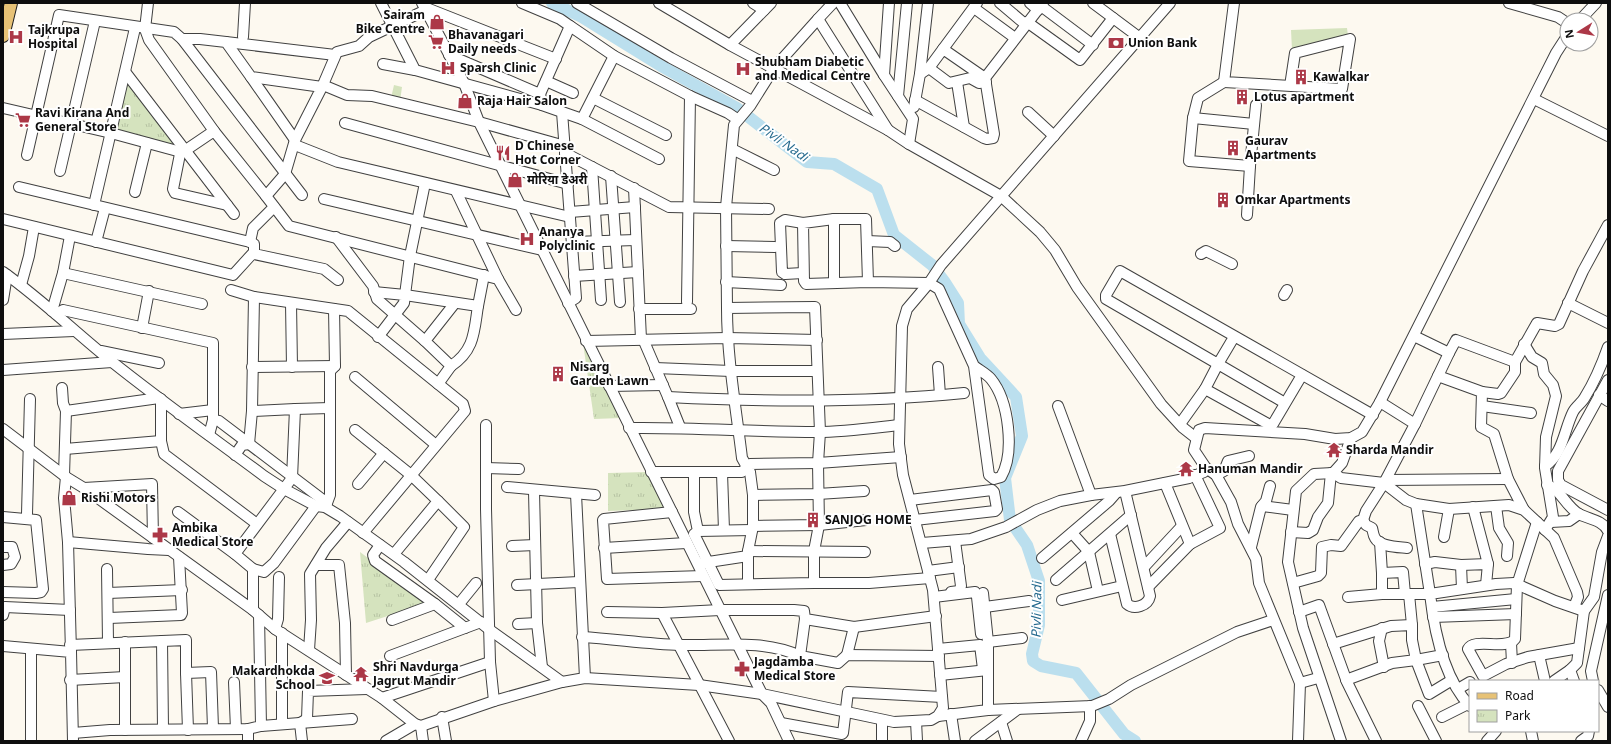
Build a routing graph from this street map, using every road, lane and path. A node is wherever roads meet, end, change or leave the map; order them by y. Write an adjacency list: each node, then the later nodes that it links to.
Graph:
1 (11, 3): 34 (main road)
2 (148, 3): 33 (street)
3 (245, 3): 35 (street)
4 (382, 3): 31 (street)
5 (522, 3): 32 (street)
6 (577, 3): 22 (street)
7 (659, 3): 40 (street)
8 (753, 3): 23 (street)
9 (833, 3): 28 (street)
10 (840, 3): 54 (street)
11 (889, 3): 54 (street)
12 (907, 3): 66 (street)
13 (928, 3): 53 (street)
14 (1000, 3): 30 (street)
15 (1094, 3): 26 (street)
16 (1170, 3): 37 (street)
17 (1234, 3): 59 (street)
18 (1509, 3): 27 (street)
19 (1596, 3): 25 (street)
20 (975, 5): 36 (street); 43 (street)
21 (1038, 5): 30 (street); 41 (street)
22 (590, 6): 70 (street)
23 (768, 6): 40 (street)
24 (424, 7): 31 (street); 44 (street); 47 (street)
25 (1588, 12)
26 (1113, 18): 37 (street); 41 (street)
27 (1559, 18)
28 (818, 19): 49 (street); 86 (street)
29 (95, 21): 33 (street); 76 (street); 83 (street)
30 (1026, 23): 36 (street); 41 (street)
31 (393, 25): 45 (street); 51 (street)
32 (570, 26): 46 (street); 47 (street)
33 (140, 28): 38 (street); 52 (street); 87 (street)
34 (3, 36)
35 (243, 37)
36 (1015, 38): 56 (street)
37 (1140, 38): 90 (street)
38 (182, 39): 39 (street); 105 (street)
39 (226, 42): 45 (street); 55 (street)
40 (730, 45): 49 (street)
41 (1093, 45)
42 (1559, 48): 68 (street)
43 (943, 49): 50 (street); 56 (street)
44 (449, 54): 60 (street); 64 (street)
45 (336, 55): 61 (street)
46 (614, 56): 65 (street); 67 (street)
47 (556, 59): 57 (street)
48 (383, 64): 51 (street)
49 (774, 68): 70 (street); 86 (street)
50 (930, 68): 53 (street); 58 (street)
51 (415, 70): 60 (street)
52 (126, 74): 88 (street); 97 (street)
53 (920, 74): 69 (street)
54 (884, 75): 66 (street)
55 (251, 77): 61 (street); 92 (street)
56 (985, 80): 58 (street); 85 (street)
57 (546, 81): 63 (street); 64 (street)
58 (957, 82): 85 (street)
59 (1224, 82): 62 (street); 78 (street)
60 (464, 83): 71 (street); 81 (street)
61 (323, 86): 81 (street); 92 (street)
62 (1290, 86): 62 (street)
63 (574, 93)
64 (540, 94): 71 (street)
65 (690, 96): 77 (street); 119 (street)
66 (898, 96): 80 (street)
67 (593, 98): 79 (street); 89 (street)
68 (1534, 99): 91 (street); 197 (street)
69 (915, 100): 80 (street); 85 (street)
70 (751, 104): 77 (street)
71 (542, 105): 74 (street)
72 (1256, 105): 84 (street)
73 (3, 108): 76 (street)
74 (562, 112): 79 (street); 96 (street)
75 (1028, 112): 90 (street)
76 (38, 116): 83 (street); 98 (street)
77 (739, 117): 95 (street)
78 (1193, 118): 84 (street); 101 (street)
79 (582, 119): 99 (street)
80 (913, 119): 94 (street)
81 (479, 122): 96 (street); 100 (street)
82 (345, 123): 100 (street)
83 (71, 124): 88 (street); 104 (street)
84 (1254, 124): 101 (street)
85 (964, 127)
86 (888, 130): 94 (street)
87 (214, 131): 97 (street); 114 (street)
88 (111, 133): 93 (street); 117 (street)
89 (666, 135)
90 (1054, 136): 115 (street)
91 (1608, 136)
92 (295, 142): 105 (street); 107 (street)
93 (147, 143): 97 (street); 112 (street)
94 (909, 144): 115 (street)
95 (732, 149): 103 (street); 123 (street)
96 (565, 150): 102 (street); 108 (street)
97 (183, 151): 118 (street); 118 (street)
98 (27, 155)
99 (659, 159)
100 (500, 165): 108 (street); 121 (street)
101 (1250, 166): 129 (street)
102 (592, 167): 106 (street); 127 (street)
103 (774, 170)
104 (60, 171)
105 (285, 174): 113 (street); 114 (street)
106 (611, 176): 110 (street); 125 (street)
107 (425, 183): 111 (street); 133 (street)
108 (568, 184): 130 (street)
109 (19, 187): 117 (street)
110 (634, 188): 119 (street); 122 (street)
111 (456, 191): 121 (street); 137 (street)
112 (135, 192)
113 (302, 195)
114 (266, 196): 120 (street)
115 (1001, 196): 168 (street); 254 (street)
116 (324, 199): 133 (street)
117 (94, 204): 124 (street)
118 (227, 206): 128 (street)
119 (688, 206): 123 (street); 187 (street)
120 (274, 207): 139 (street); 145 (street)
121 (521, 207): 130 (street); 150 (street)
122 (635, 207): 125 (street); 140 (street)
123 (726, 207): 126 (street); 147 (street)
124 (105, 208): 144 (street); 145 (street)
125 (614, 209): 127 (street); 142 (street)
126 (770, 209)
127 (596, 210): 130 (street); 141 (street)
128 (234, 214)
129 (1247, 214)
130 (570, 215): 146 (street)
131 (3, 219): 136 (street)
132 (834, 219): 134 (street); 143 (street); 167 (street)
133 (417, 221): 137 (street); 153 (street)
134 (803, 223): 158 (street); 158 (street)
135 (1608, 225): 182 (street)
136 (34, 227): 138 (street); 170 (street)
137 (477, 235): 150 (street); 163 (street)
138 (70, 236): 144 (street); 155 (street)
139 (336, 237): 153 (street); 173 (street)
140 (636, 240): 142 (street); 156 (street)
141 (598, 241): 142 (street); 146 (street); 160 (street)
142 (616, 241): 157 (street)
143 (867, 241): 148 (street); 166 (street)
144 (96, 242): 151 (street)
145 (250, 242): 151 (street)
146 (572, 242): 162 (street)
147 (726, 246): 149 (street); 165 (street)
148 (895, 246)
149 (775, 247)
150 (542, 250): 181 (street)
151 (253, 253): 164 (street)
152 (1201, 254): 154 (street)
153 (410, 256): 161 (street); 174 (street)
154 (1232, 264)
155 (63, 272): 172 (street); 189 (street)
156 (638, 272): 157 (street); 187 (street)
157 (618, 273): 160 (street); 178 (street)
158 (803, 273): 167 (street)
159 (5, 274): 170 (street); 176 (street)
160 (600, 274): 162 (street); 177 (street)
161 (484, 275): 163 (street); 184 (street)
162 (574, 276): 181 (street)
163 (498, 279): 188 (street)
164 (338, 280)
165 (726, 282): 169 (street); 185 (street)
166 (868, 282): 167 (street); 168 (street)
167 (834, 283)
168 (929, 283): 214 (street); 236 (street)
169 (781, 285)
170 (21, 286): 189 (street)
171 (231, 290): 175 (street)
172 (149, 291): 183 (street); 192 (street)
173 (374, 292): 174 (street); 190 (street)
174 (405, 295): 180 (street); 190 (street)
175 (254, 297): 179 (street); 215 (street)
176 (3, 300)
177 (601, 300)
178 (620, 302)
179 (291, 303): 186 (street); 216 (street)
180 (455, 303): 184 (street); 202 (street)
181 (568, 303): 203 (street)
182 (1568, 303): 191 (street); 204 (street)
183 (202, 304)
184 (478, 306): 213 (street)
185 (727, 308): 200 (street); 201 (street)
186 (340, 309): 198 (street); 212 (street)
187 (640, 309): 199 (street)
188 (516, 310)
189 (54, 313): 192 (street); 193 (street)
190 (396, 316): 198 (street); 202 (street)
191 (1608, 323)
192 (142, 328): 252 (street)
193 (74, 331): 194 (street); 206 (street)
194 (3, 334)
195 (692, 334): 199 (street)
196 (1234, 336): 211 (street); 211 (street); 222 (street)
197 (1414, 336): 207 (street); 242 (street)
198 (378, 337): 226 (street)
199 (642, 337): 200 (street); 203 (street); 218 (street)
200 (727, 338): 201 (street); 220 (street)
201 (817, 340): 221 (street)
202 (425, 341): 213 (street)
203 (586, 341): 228 (street)
204 (1524, 344): 209 (street); 277 (street)
205 (1608, 347): 277 (street)
206 (99, 351): 208 (street); 210 (street)
207 (1449, 352): 209 (street); 223 (street)
208 (112, 362): 219 (street); 238 (street)
209 (1515, 362): 231 (street)
210 (159, 363)
211 (1218, 364): 230 (street); 243 (street)
212 (335, 366): 216 (street); 246 (street)
213 (451, 366): 226 (street)
214 (974, 366): 214 (street)
215 (252, 367): 216 (street); 249 (street)
216 (292, 367)
217 (938, 367): 233 (street)
218 (656, 368): 220 (street); 227 (street)
219 (3, 370)
220 (731, 371): 221 (street); 240 (street)
221 (817, 371): 239 (street)
222 (1302, 375): 243 (street); 253 (street)
223 (1438, 376): 231 (street); 255 (street)
224 (355, 377): 269 (street)
225 (1608, 380): 234 (street)
226 (438, 384): 269 (street)
227 (663, 385): 228 (street); 235 (street)
228 (609, 386): 259 (street)
229 (62, 388): 248 (street)
230 (1205, 389): 243 (street); 254 (street)
231 (1482, 392): 245 (street)
232 (964, 393): 233 (street)
233 (940, 395): 236 (street)
234 (1599, 395): 241 (street); 318 (street)
235 (668, 397): 240 (street); 258 (street)
236 (901, 398): 239 (street); 257 (street)
237 (30, 399): 270 (street)
238 (160, 399): 248 (street); 250 (street); 267 (street)
239 (817, 400): 240 (street); 263 (street)
240 (735, 401): 262 (street)
241 (1608, 401)
242 (1380, 402): 253 (street); 255 (street)
243 (1285, 403)
244 (1058, 406): 307 (street)
245 (1482, 406): 251 (street); 291 (street)
246 (330, 408): 247 (street); 311 (street)
247 (295, 409): 249 (street); 290 (street)
248 (66, 411): 271 (street)
249 (252, 411): 268 (street)
250 (179, 414): 252 (street); 264 (street)
251 (1531, 414)
252 (213, 415): 264 (street); 268 (street)
253 (1373, 415): 266 (street)
254 (1180, 424): 265 (street)
255 (1415, 424): 292 (street)
256 (486, 425): 279 (street)
257 (899, 425): 263 (street); 275 (street)
258 (680, 427): 259 (street); 262 (street)
259 (629, 428): 282 (street)
260 (3, 429): 270 (street)
261 (355, 430): 272 (street)
262 (739, 432): 263 (street); 278 (street)
263 (820, 432): 276 (street)
264 (209, 435): 273 (street)
265 (1196, 438): 266 (street); 280 (street)
266 (1351, 438): 285 (street)
267 (161, 441): 271 (street); 330 (street)
268 (249, 444): 273 (street); 290 (street)
269 (436, 445): 286 (street)
270 (28, 447): 289 (street); 321 (street)
271 (65, 448): 289 (street)
272 (384, 453): 286 (street); 294 (street)
273 (235, 455): 299 (street)
274 (1249, 456): 288 (street)
275 (901, 457): 276 (street); 308 (street)
276 (818, 463): 278 (street); 304 (street)
277 (1545, 466): 295 (street)
278 (747, 467): 284 (street); 306 (street)
279 (486, 468): 281 (street); 437 (street)
280 (1206, 468): 287 (street); 288 (street)
281 (519, 469)
282 (651, 472): 283 (street); 320 (street)
283 (694, 473): 284 (street); 342 (street)
284 (722, 473): 335 (street)
285 (1332, 473): 292 (street); 316 (street); 337 (street)
286 (411, 475): 309 (street); 338 (street)
287 (1195, 475): 293 (street); 349 (street)
288 (1216, 475): 354 (street)
289 (65, 476): 298 (street); 346 (street)
290 (292, 478): 299 (street); 311 (street)
291 (1508, 479): 292 (street); 317 (street)
292 (1385, 482): 310 (street); 327 (street)
293 (1165, 483): 302 (street); 332 (street)
294 (358, 484)
295 (1546, 485): 322 (street); 333 (street)
296 (1270, 486): 312 (street)
297 (507, 487): 300 (street)
298 (84, 488): 344 (street); 344 (street)
299 (284, 489): 311 (street); 330 (street)
300 (534, 491): 303 (street); 351 (street)
301 (864, 491): 304 (street)
302 (1120, 492): 307 (street); 323 (street); 339 (street)
303 (576, 494): 305 (street); 383 (street)
304 (818, 494): 306 (street); 331 (street)
305 (595, 495)
306 (753, 495): 334 (street)
307 (1090, 495): 345 (street)
308 (910, 500): 326 (street); 326 (street)
309 (438, 501): 363 (street); 381 (street)
310 (1416, 504): 315 (street); 369 (street)
311 (323, 506): 328 (street); 376 (street)
312 (1262, 506): 316 (street); 354 (street)
313 (1496, 506): 314 (street); 317 (street); 364 (street)
314 (1473, 507): 315 (street); 370 (street)
315 (1449, 509): 343 (street)
316 (1293, 510): 337 (street)
317 (1524, 510): 329 (street)
318 (1608, 510)
319 (178, 512): 362 (street)
320 (672, 512): 342 (street); 355 (street)
321 (27, 514)
322 (1579, 514): 333 (street); 336 (street)
323 (1131, 515): 340 (street); 374 (street)
324 (3, 517): 397 (street)
325 (866, 520): 331 (street)
326 (915, 520): 348 (street)
327 (1363, 520): 347 (street); 384 (street)
328 (348, 522): 338 (street); 368 (street)
329 (1537, 522): 333 (street); 391 (street)
330 (257, 524): 362 (street)
331 (820, 525): 334 (street); 358 (street)
332 (1182, 526): 349 (street); 374 (street)
333 (1548, 526): 414 (street)
334 (753, 528): 335 (street); 361 (street)
335 (724, 530): 342 (street)
336 (1608, 531)
337 (1291, 532): 384 (street)
338 (363, 533): 350 (street)
339 (1072, 533): 360 (street); 366 (street)
340 (1110, 534): 360 (street); 392 (street)
341 (1608, 536): 414 (street)
342 (691, 537): 355 (street); 367 (street)
343 (1444, 537)
344 (153, 538): 357 (street)
345 (955, 541): 348 (street); 373 (street)
346 (68, 542): 357 (street); 415 (street)
347 (1380, 542): 356 (street); 377 (street)
348 (922, 544): 378 (street)
349 (1190, 544): 393 (street)
350 (380, 545): 363 (street); 410 (street)
351 (535, 545): 352 (street); 388 (street)
352 (512, 546)
353 (3, 547): 371 (street)
354 (1251, 547): 429 (street)
355 (604, 548): 379 (street)
356 (1407, 548)
357 (169, 550): 365 (street)
358 (814, 552): 359 (street); 361 (street); 387 (street)
359 (864, 552)
360 (1089, 552): 382 (street); 396 (street)
361 (748, 553): 367 (street); 386 (street)
362 (235, 554): 376 (street)
363 (394, 554): 381 (street)
364 (1507, 556)
365 (179, 557): 395 (street); 417 (street)
366 (1042, 558)
367 (703, 563): 379 (street); 386 (street)
368 (316, 564): 453 (street); 468 (street)
369 (1425, 564): 372 (street); 402 (street)
370 (1488, 564): 372 (street); 390 (street)
371 (3, 565)
372 (1460, 565): 394 (street)
373 (959, 567): 378 (street); 403 (street)
374 (1144, 567): 393 (street)
375 (107, 569): 398 (street)
376 (253, 569): 417 (street)
377 (1382, 573): 400 (street); 401 (street)
378 (929, 574): 387 (street); 403 (street)
379 (703, 576): 416 (street)
380 (279, 577): 438 (street)
381 (428, 580): 411 (street)
382 (1056, 580)
383 (579, 582): 388 (street); 439 (street)
384 (1292, 582): 419 (street)
385 (476, 583): 411 (street)
386 (748, 583): 387 (street)
387 (814, 583)
388 (536, 584): 389 (street); 431 (street)
389 (517, 585)
390 (1485, 585): 391 (street); 394 (street); 409 (street)
391 (1517, 585): 406 (street); 414 (street)
392 (1122, 586): 393 (street); 396 (street)
393 (1148, 587)
394 (1462, 589): 402 (street)
395 (182, 590): 398 (street); 425 (street)
396 (1098, 591): 407 (street)
397 (3, 592)
398 (108, 593): 425 (street)
399 (983, 593): 412 (street)
400 (1382, 594): 401 (street); 405 (street)
401 (1407, 594): 402 (street); 433 (street)
402 (1430, 594): 413 (street)
403 (933, 595): 424 (street); 441 (street)
404 (1608, 595): 480 (street)
405 (1348, 597)
406 (1516, 599): 409 (street); 421 (street)
407 (1062, 600)
408 (1029, 601): 412 (street)
409 (1484, 602): 413 (street); 423 (street)
410 (435, 604): 428 (street); 435 (street)
411 (458, 604): 430 (street)
412 (985, 607): 441 (street)
413 (1432, 607): 426 (street)
414 (1579, 609): 451 (street)
415 (70, 610): 422 (street); 450 (street)
416 (720, 610): 420 (street); 427 (street); 448 (street)
417 (256, 612): 438 (street); 512 (street)
418 (607, 612): 420 (street)
419 (1299, 612): 446 (street); 473 (street)
420 (662, 614): 447 (street)
421 (1516, 614): 423 (street); 445 (street)
422 (3, 615)
423 (1485, 615): 426 (street)
424 (936, 616): 434 (street); 454 (street)
425 (109, 618): 443 (street)
426 (1433, 618): 456 (street)
427 (805, 619): 434 (street); 459 (street)
428 (392, 620)
429 (1274, 620): 484 (street); 494 (street)
430 (481, 622): 435 (street); 437 (street)
431 (537, 623): 432 (street); 463 (street)
432 (518, 624)
433 (1412, 625): 436 (street); 460 (street)
434 (854, 627): 455 (street)
435 (465, 628): 458 (street)
436 (1382, 628): 446 (street); 464 (street)
437 (490, 630): 461 (street); 463 (street)
438 (279, 631): 453 (street); 508 (street)
439 (582, 637): 447 (street); 472 (street)
440 (1022, 638): 441 (street)
441 (986, 639): 454 (street); 465 (street)
442 (162, 641): 444 (street); 467 (street); 520 (street)
443 (108, 642): 444 (street); 450 (street)
444 (125, 642): 471 (street)
445 (1511, 643): 462 (street); 470 (street)
446 (1333, 644): 475 (street)
447 (679, 645): 448 (street); 486 (street)
448 (738, 645): 459 (street); 489 (street)
449 (3, 646): 452 (street)
450 (70, 648): 452 (street); 474 (street)
451 (1579, 648): 457 (street); 466 (street)
452 (31, 649): 522 (street)
453 (308, 650): 468 (street)
454 (938, 650): 455 (street); 465 (street); 469 (street)
455 (848, 655): 459 (street)
456 (1443, 655): 460 (street); 485 (street)
457 (1539, 655): 462 (street); 477 (street)
458 (390, 656)
459 (800, 656)
460 (1416, 660): 464 (street); 485 (street)
461 (490, 662): 491 (street); 492 (street)
462 (1512, 663): 470 (street)
463 (542, 667): 482 (street)
464 (1384, 667): 475 (street)
465 (986, 670): 469 (street); 498 (street)
466 (1570, 670): 478 (street); 479 (street)
467 (186, 673): 513 (street); 517 (street)
468 (346, 674): 487 (street)
469 (940, 676): 490 (street)
470 (1490, 676): 476 (street)
471 (125, 677): 474 (street); 516 (street)
472 (585, 678): 482 (street); 486 (street)
473 (1318, 678): 484 (street); 537 (street)
474 (70, 680): 521 (street)
475 (1346, 680): 538 (street)
476 (1476, 680)
477 (1545, 680)
478 (1555, 680)
479 (1574, 680)
480 (1593, 680)
481 (234, 682): 514 (street)
482 (562, 682): 492 (street)
483 (1469, 682): 485 (street)
484 (1300, 683): 536 (street)
485 (1455, 684): 493 (street)
486 (699, 685): 489 (street); 528 (street)
487 (367, 689): 491 (street); 509 (street)
488 (1599, 692): 496 (street)
489 (762, 694): 499 (street); 510 (street)
490 (942, 697): 499 (street); 501 (street)
491 (382, 698): 511 (street)
492 (494, 701): 503 (street)
493 (1469, 705): 502 (street)
494 (1091, 706): 497 (street); 535 (street)
495 (1418, 706): 539 (street)
496 (1608, 707)
497 (1018, 708): 498 (street); 507 (street)
498 (988, 710): 500 (street)
499 (847, 712): 505 (street); 510 (street)
500 (951, 714): 501 (street); 532 (street)
501 (938, 716): 506 (street)
502 (1442, 717)
503 (442, 718): 511 (street); 527 (street)
504 (352, 720): 509 (street)
505 (882, 720): 506 (street); 530 (street)
506 (916, 721): 531 (street)
507 (1000, 722): 533 (street); 534 (street)
508 (282, 723): 509 (street); 512 (street)
509 (300, 723): 524 (street)
510 (781, 723): 529 (street)
511 (418, 725): 525 (street); 526 (street)
512 (261, 726): 515 (street)
513 (213, 728): 514 (street); 517 (street)
514 (236, 728): 515 (street)
515 (248, 728): 523 (street)
516 (125, 730): 520 (street); 521 (street)
517 (188, 730): 520 (street)
518 (1495, 732): 540 (street)
519 (1589, 732): 541 (street)
520 (160, 734)
521 (71, 739)
522 (31, 741)
523 (248, 741)
524 (302, 741)
525 (386, 741)
526 (423, 741)
527 (446, 741)
528 (729, 741)
529 (789, 741)
530 (882, 741)
531 (917, 741)
532 (954, 741)
533 (975, 741)
534 (1007, 741)
535 (1081, 741)
536 (1298, 741)
537 (1341, 741)
538 (1376, 741)
539 (1436, 741)
540 (1487, 741)
541 (1581, 741)

